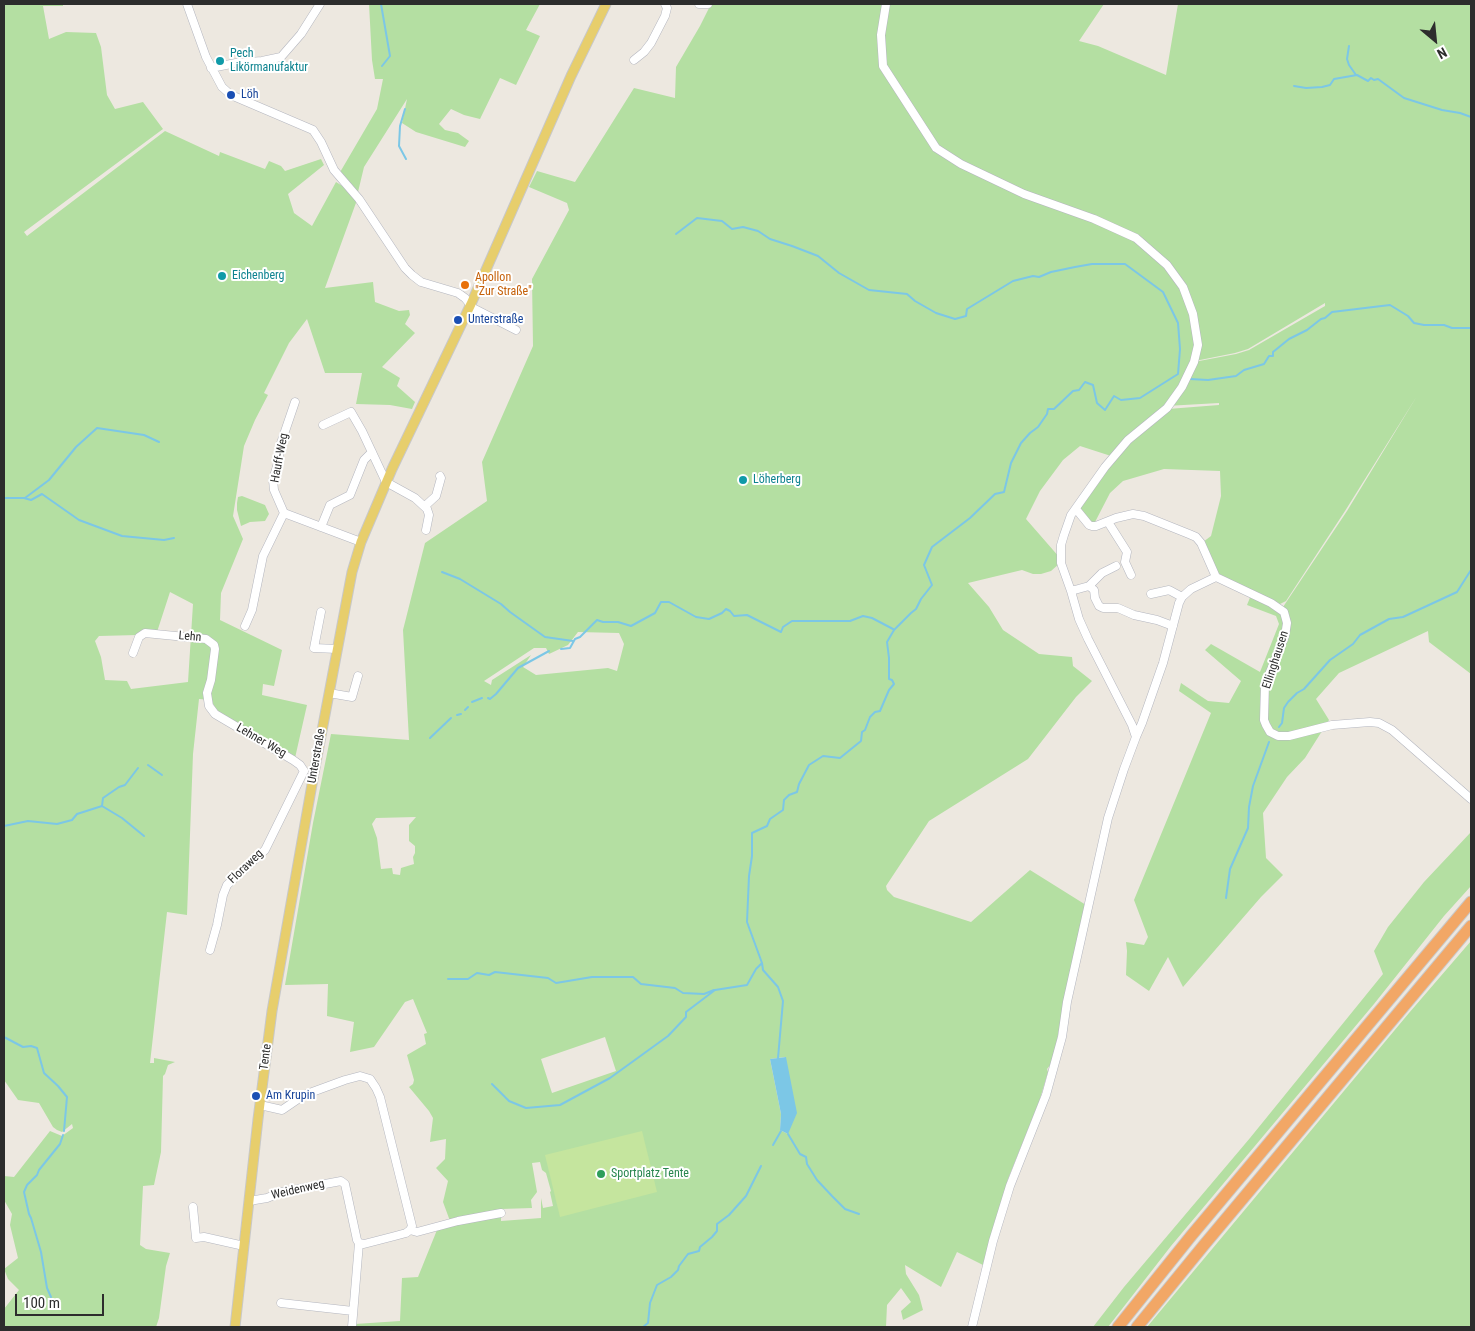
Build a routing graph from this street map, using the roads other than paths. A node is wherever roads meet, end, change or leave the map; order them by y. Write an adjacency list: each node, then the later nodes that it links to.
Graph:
1 (187, 4): 9 (street)
2 (320, 4): 9 (street)
3 (606, 4): 10 (main road, Unterstraße)
4 (665, 4): 8 (street)
5 (699, 4): 6 (street)
6 (708, 4)
7 (886, 4): 18 (street)
8 (634, 60)
9 (211, 68): 10 (street)
10 (471, 304): 11 (street); 16 (main road, Unterstraße)
11 (516, 330)
12 (295, 402): 19 (street, Hauff-Weg)
13 (323, 426): 14 (street)
14 (372, 452): 16 (street); 21 (street)
15 (440, 476): 17 (street)
16 (386, 482): 17 (street); 23 (main road, Unterstraße)
17 (425, 506): 22 (street)
18 (1076, 509): 20 (street); 28 (street)
19 (284, 513): 21 (street); 32 (street)
20 (1108, 522): 25 (street); 26 (street)
21 (321, 527): 23 (street)
22 (426, 530)
23 (361, 542): 34 (main road, Unterstraße)
24 (1116, 566): 27 (street)
25 (1131, 575)
26 (1216, 578): 30 (street); 41 (street, Ellinghausen)
27 (1089, 586): 28 (street); 33 (street)
28 (1071, 592): 39 (street)
29 (1151, 594): 30 (street)
30 (1182, 596): 33 (street)
31 (321, 612): 34 (street)
32 (245, 626)
33 (1173, 626): 39 (street)
34 (337, 649): 37 (main road, Unterstraße)
35 (133, 653): 38 (street, Lehn)
36 (358, 676): 37 (street)
37 (329, 693): 40 (main road, Unterstraße)
38 (216, 714): 40 (street, Lehner Weg)
39 (1136, 737): 57 (street)
40 (309, 772): 42 (main road, Unterstraße); 45 (street, Floraweg)
41 (1471, 799)
42 (306, 819): 46 (main road, Tente)
43 (1471, 902): 58 (highway)
44 (1471, 926): 59 (highway)
45 (210, 950)
46 (260, 1105): 47 (main road, Tente); 50 (street)
47 (250, 1201): 51 (street, Weidenweg); 52 (main road, Tente)
48 (193, 1207): 52 (street)
49 (501, 1213): 50 (street)
50 (410, 1230): 51 (street)
51 (359, 1243): 54 (street, Weidenweg)
52 (244, 1246): 55 (main road, Tente)
53 (281, 1303): 54 (street)
54 (353, 1310): 56 (street, Weidenweg)
55 (235, 1327)
56 (352, 1327)
57 (972, 1327)
58 (1118, 1327)
59 (1137, 1327)

